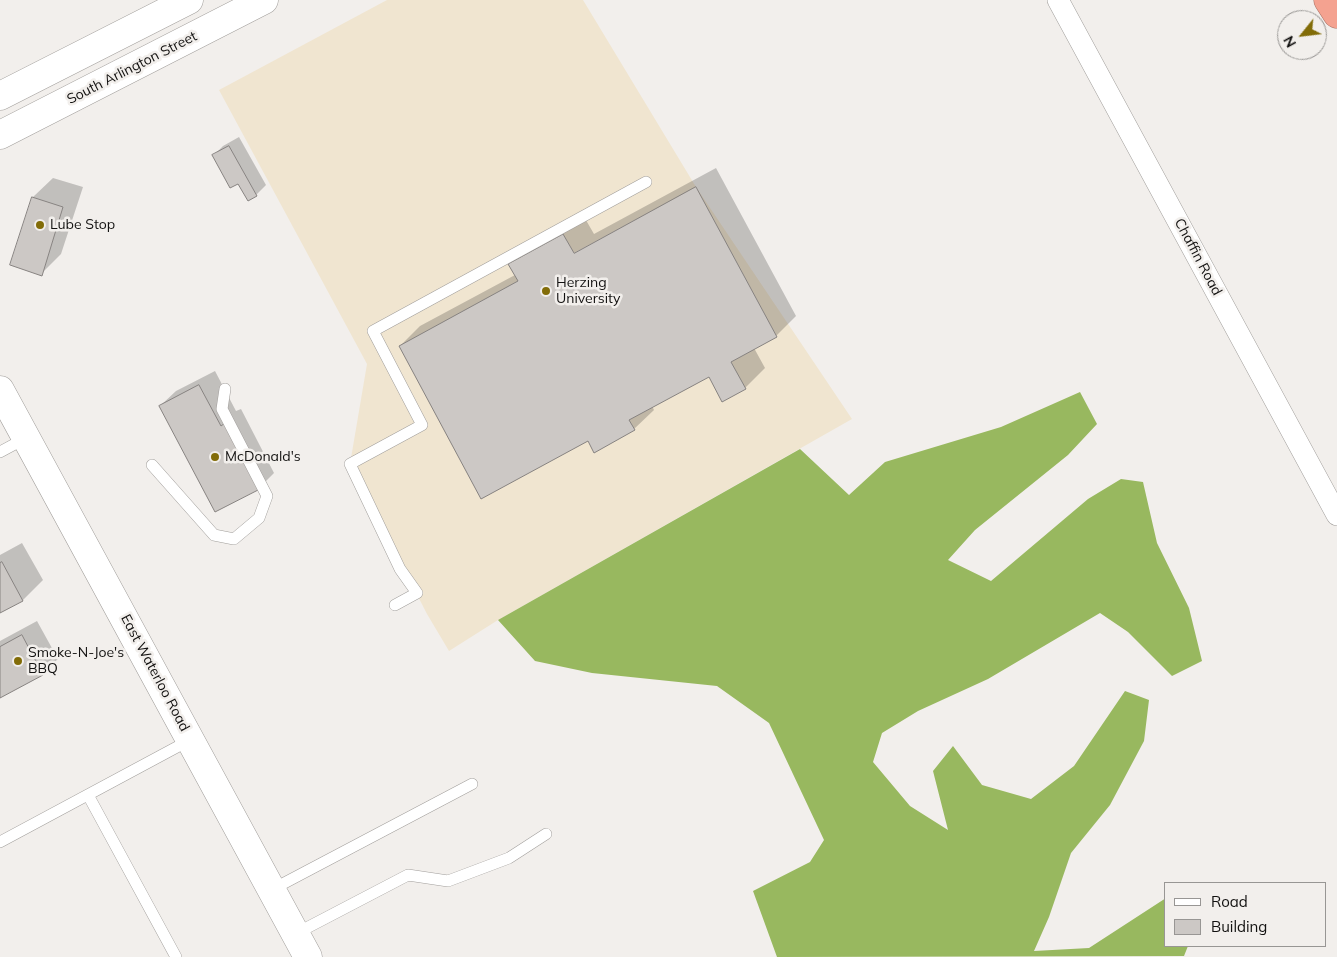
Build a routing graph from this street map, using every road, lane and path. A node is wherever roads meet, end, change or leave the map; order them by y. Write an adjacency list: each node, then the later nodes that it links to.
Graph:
1 (189, 0): 6 (main road)
2 (264, 0): 7 (main road, South Arlington Street)
3 (1058, 0): 14 (street, Chaffin Road)
4 (1328, 0): 5 (highway)
5 (1337, 14)
6 (0, 96)
7 (0, 136)
8 (646, 182): 15 (lane)
9 (225, 389): 13 (lane)
10 (0, 390): 11 (main road, East Waterloo Road)
11 (26, 438): 12 (lane); 16 (main road, East Waterloo Road)
12 (0, 452)
13 (152, 465)
14 (1337, 514)
15 (395, 605)
16 (190, 740): 18 (lane); 21 (main road, East Waterloo Road)
17 (472, 784): 21 (lane)
18 (88, 795): 20 (lane); 23 (lane)
19 (546, 834): 22 (lane)
20 (0, 842)
21 (271, 890): 22 (main road, East Waterloo Road)
22 (301, 946)
23 (176, 957)

